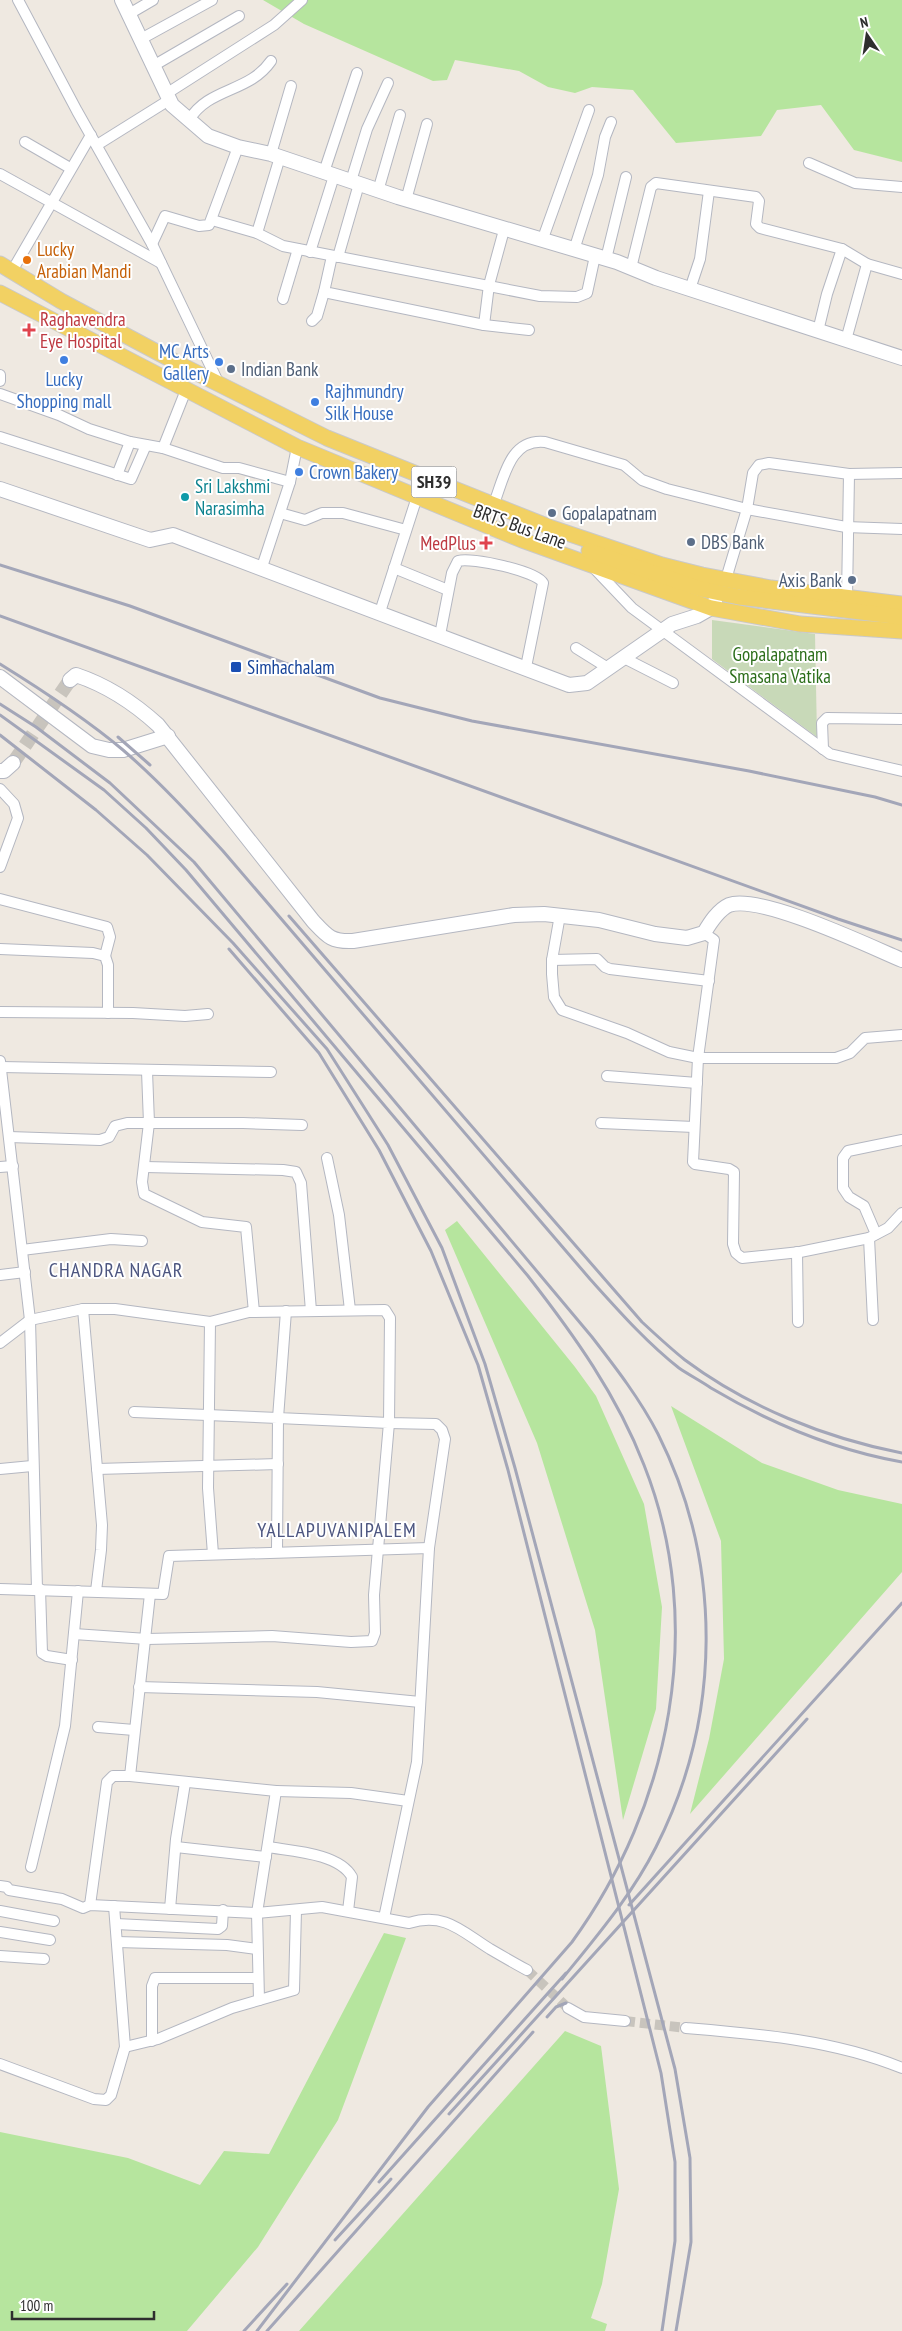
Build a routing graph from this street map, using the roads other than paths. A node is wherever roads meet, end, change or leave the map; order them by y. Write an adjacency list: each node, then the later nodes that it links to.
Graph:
1 (18, 0): 20 (street)
2 (122, 0): 6 (street)
3 (153, 0): 6 (street)
4 (212, 0): 8 (street)
5 (302, 0): 14 (street)
6 (129, 14): 8 (street)
7 (239, 16): 10 (street)
8 (141, 39): 10 (street)
9 (272, 61): 17 (street)
10 (153, 66): 14 (street)
11 (357, 73): 28 (street)
12 (388, 83): 30 (street)
13 (291, 86): 24 (street)
14 (168, 97): 17 (street); 22 (street)
15 (588, 110): 39 (street)
16 (400, 115): 32 (street)
17 (189, 120): 23 (street)
18 (611, 122): 42 (street)
19 (427, 124): 34 (street)
20 (90, 134): 22 (street); 26 (street)
21 (25, 142): 26 (street)
22 (97, 146): 40 (street)
23 (238, 147): 24 (street); 36 (street)
24 (275, 156): 28 (street); 38 (street)
25 (810, 164): 31 (street)
26 (70, 168): 35 (street)
27 (0, 174): 35 (street)
28 (329, 174): 30 (street); 44 (street)
29 (626, 177): 46 (street)
30 (355, 183): 32 (street); 45 (street)
31 (902, 187)
32 (378, 190): 34 (street)
33 (709, 191): 43 (street); 50 (street); 54 (street)
34 (406, 200): 37 (street)
35 (50, 203): 47 (street); 49 (street)
36 (212, 220): 38 (street); 40 (street)
37 (504, 230): 39 (street); 53 (street)
38 (257, 233): 41 (street)
39 (542, 241): 42 (street)
40 (152, 244): 47 (street)
41 (298, 249): 44 (street); 57 (street)
42 (574, 250): 46 (street)
43 (842, 250): 48 (street); 61 (street)
44 (310, 252): 45 (street)
45 (335, 257): 53 (street); 55 (street)
46 (601, 257): 50 (street); 53 (street)
47 (161, 263): 66 (street)
48 (867, 264): 51 (street); 62 (street)
49 (6, 268): 66 (main road, SH39)
50 (631, 268): 54 (street)
51 (902, 274)
52 (0, 282): 89 (main road, BRTS Bus Lane)
53 (489, 286): 59 (street)
54 (690, 289): 61 (street)
55 (324, 292): 58 (street); 59 (street)
56 (0, 293): 67 (main road, SH39)
57 (283, 299)
58 (312, 321)
59 (484, 325): 60 (street)
60 (529, 330)
61 (818, 331): 62 (street)
62 (846, 340): 63 (street)
63 (902, 358)
64 (0, 375): 65 (street)
65 (0, 381)
66 (220, 385): 80 (main road, SH39)
67 (186, 390): 72 (main road, SH39); 73 (street)
68 (0, 394): 70 (street)
69 (0, 437): 76 (street)
70 (130, 442): 71 (street); 76 (street)
71 (146, 445): 73 (street); 76 (street)
72 (297, 447): 77 (street); 79 (main road, SH39)
73 (164, 448): 77 (street)
74 (902, 473): 75 (street)
75 (849, 474): 81 (street); 83 (street)
76 (117, 475)
77 (290, 482): 82 (street)
78 (0, 489): 87 (street)
79 (417, 497): 85 (street); 86 (main road, SH39)
80 (493, 506): 81 (street); 89 (main road, SH39)
81 (747, 509): 83 (street); 89 (street)
82 (280, 513): 85 (street); 87 (street)
83 (846, 527): 84 (street); 91 (street)
84 (902, 529)
85 (406, 530): 88 (street)
86 (591, 566): 93 (main road, SH39); 96 (street)
87 (262, 567): 94 (street)
88 (394, 568): 90 (street); 94 (street)
89 (723, 586): 91 (main road, SH39); 93 (street); 95 (main road, BRTS Bus Lane)
90 (448, 590): 98 (street); 101 (street)
91 (847, 598): 92 (main road, SH39)
92 (902, 604)
93 (711, 608): 96 (street); 97 (main road, SH39)
94 (380, 612): 98 (street)
95 (902, 617)
96 (663, 630): 100 (street); 108 (street)
97 (902, 631)
98 (440, 634): 101 (street)
99 (576, 648): 102 (street)
100 (622, 657): 102 (street); 105 (street)
101 (526, 667): 102 (street)
102 (608, 668)
103 (0, 677): 107 (street)
104 (70, 680): 107 (street)
105 (673, 682)
106 (902, 719): 108 (street)
107 (168, 736): 115 (street)
108 (823, 749): 111 (street)
109 (13, 763): 110 (street)
110 (0, 771)
111 (902, 771)
112 (0, 790): 113 (street)
113 (0, 867)
114 (0, 899): 118 (street)
115 (560, 915): 116 (street); 119 (street)
116 (704, 933): 120 (street); 121 (street)
117 (0, 949): 118 (street)
118 (105, 956): 123 (street)
119 (552, 960): 121 (street); 126 (street)
120 (902, 960)
121 (709, 981): 126 (street)
122 (0, 1012): 123 (street)
123 (108, 1013): 124 (street)
124 (208, 1014)
125 (902, 1035): 126 (street)
126 (698, 1058): 131 (street)
127 (0, 1064): 128 (street); 132 (street)
128 (147, 1071): 129 (street); 133 (street)
129 (272, 1072)
130 (607, 1076): 131 (street)
131 (697, 1083): 136 (street)
132 (3, 1101): 137 (street)
133 (149, 1123): 135 (street); 137 (street); 142 (street)
134 (602, 1123): 136 (street)
135 (302, 1125)
136 (694, 1127): 147 (street)
137 (9, 1137): 140 (street)
138 (902, 1140): 144 (street)
139 (327, 1158): 151 (street)
140 (13, 1166): 141 (street); 146 (street)
141 (0, 1167)
142 (145, 1167): 153 (street); 154 (street)
143 (902, 1213): 144 (street)
144 (873, 1236): 147 (street); 156 (street)
145 (142, 1241): 146 (street)
146 (22, 1250): 148 (street)
147 (797, 1252): 158 (street)
148 (25, 1272): 149 (street); 155 (street)
149 (0, 1275)
150 (82, 1309): 155 (street); 157 (street); 168 (street)
151 (350, 1310): 153 (street); 163 (street)
152 (286, 1311): 153 (street); 154 (street); 162 (street)
153 (311, 1311)
154 (254, 1312): 157 (street)
155 (30, 1320): 159 (street); 165 (street)
156 (873, 1320)
157 (210, 1322): 161 (street)
158 (798, 1322)
159 (0, 1343)
160 (134, 1412): 161 (street)
161 (210, 1416): 162 (street); 166 (street)
162 (278, 1418): 163 (street); 164 (street)
163 (389, 1423): 169 (street); 170 (street)
164 (278, 1464): 166 (street); 171 (street)
165 (32, 1466): 167 (street); 174 (street)
166 (210, 1466): 168 (street); 172 (street)
167 (0, 1469)
168 (97, 1469): 176 (street)
169 (377, 1548): 170 (street); 171 (street); 179 (street)
170 (429, 1548): 182 (street)
171 (277, 1552): 172 (street)
172 (212, 1554): 177 (street)
173 (0, 1589): 174 (street)
174 (38, 1589): 175 (street); 180 (street)
175 (78, 1591): 176 (street); 178 (street)
176 (96, 1592): 177 (street)
177 (150, 1594): 179 (street)
178 (74, 1634): 179 (street); 180 (street)
179 (147, 1639): 181 (street)
180 (72, 1660): 191 (street)
181 (139, 1687): 182 (street); 184 (street)
182 (420, 1702): 188 (street)
183 (98, 1727): 184 (street)
184 (134, 1730): 185 (street)
185 (130, 1776): 186 (street); 193 (street)
186 (185, 1783): 187 (street); 189 (street)
187 (276, 1791): 188 (street); 190 (street)
188 (408, 1801): 201 (street)
189 (176, 1847): 190 (street); 195 (street)
190 (267, 1852): 199 (street); 200 (street)
191 (31, 1867)
192 (0, 1886): 193 (street)
193 (90, 1905): 194 (street)
194 (114, 1906): 195 (street); 203 (street)
195 (170, 1908): 196 (street)
196 (223, 1910): 200 (street); 203 (street)
197 (296, 1910): 199 (street); 200 (street); 212 (street)
198 (0, 1911): 202 (street)
199 (348, 1911): 201 (street)
200 (257, 1913): 207 (street)
201 (384, 1918): 210 (street)
202 (54, 1921)
203 (116, 1924): 206 (street)
204 (0, 1932): 205 (street)
205 (50, 1940)
206 (117, 1942): 207 (street); 217 (street)
207 (257, 1949): 211 (street)
208 (0, 1956): 209 (street)
209 (44, 1959)
210 (527, 1970)
211 (257, 1978): 212 (street); 216 (street)
212 (259, 2000): 216 (street)
213 (568, 2008): 214 (street)
214 (625, 2021)
215 (686, 2028): 219 (street)
216 (152, 2041): 217 (street)
217 (125, 2047): 218 (street)
218 (0, 2064)
219 (902, 2068)

